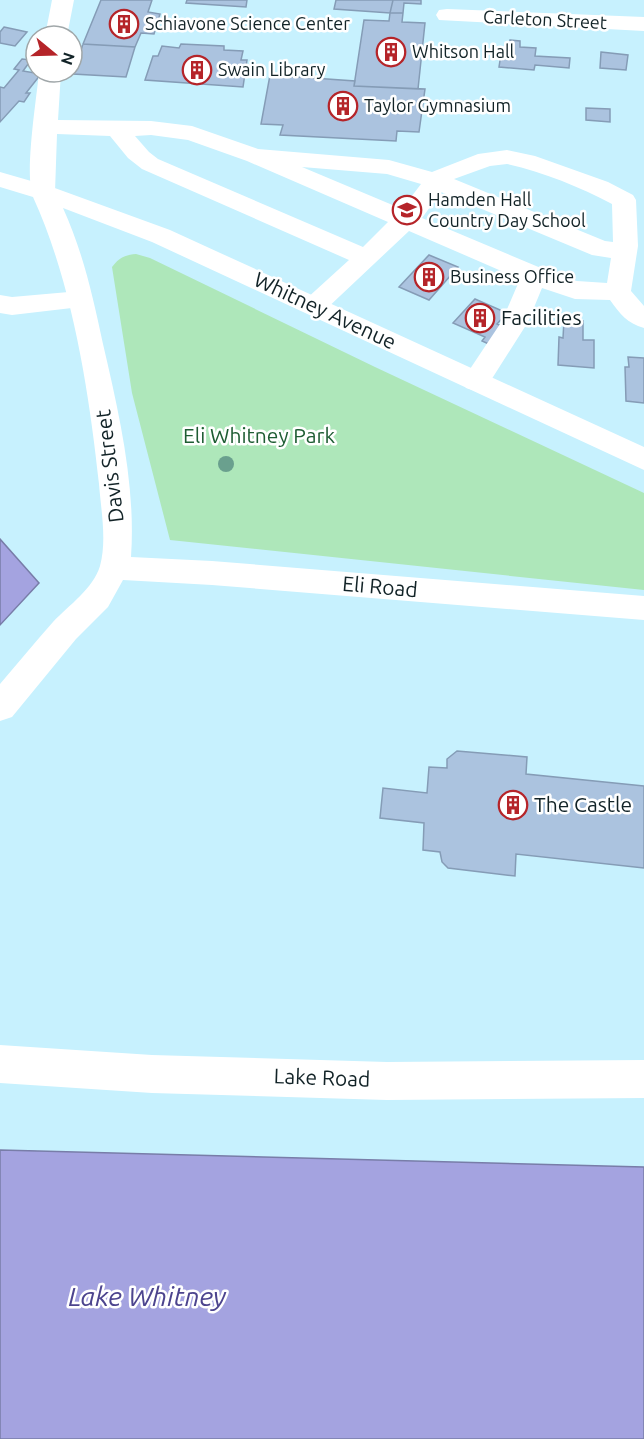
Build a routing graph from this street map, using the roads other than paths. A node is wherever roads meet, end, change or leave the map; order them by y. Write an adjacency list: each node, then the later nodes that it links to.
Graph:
1 (63, 0): 3 (main road)
2 (447, 15): 4 (main road, Carleton Street)
3 (58, 24)
4 (644, 24)
5 (49, 84): 6 (main road)
6 (46, 127): 7 (main road); 11 (main road)
7 (117, 129): 8 (main road); 14 (main road)
8 (255, 156): 10 (main road); 12 (main road)
9 (0, 179): 11 (main road, Whitney Avenue)
10 (436, 181): 12 (main road); 13 (main road); 13 (main road)
11 (42, 192): 17 (main road, Davis Street); 19 (main road, Whitney Avenue)
12 (405, 221): 14 (main road); 15 (main road)
13 (623, 251): 16 (main road)
14 (366, 258): 19 (main road)
15 (534, 276): 16 (main road); 21 (main road)
16 (618, 292): 20 (main road)
17 (80, 300): 18 (main road); 23 (main road, Davis Street)
18 (0, 304)
19 (314, 306): 21 (main road, Whitney Avenue)
20 (644, 318)
21 (476, 381): 22 (main road, Whitney Avenue)
22 (644, 459)
23 (115, 568): 24 (main road, Eli Road); 25 (main road, Davis Street)
24 (644, 608)
25 (0, 707)
26 (0, 1064): 27 (main road, Lake Road)
27 (644, 1079)

